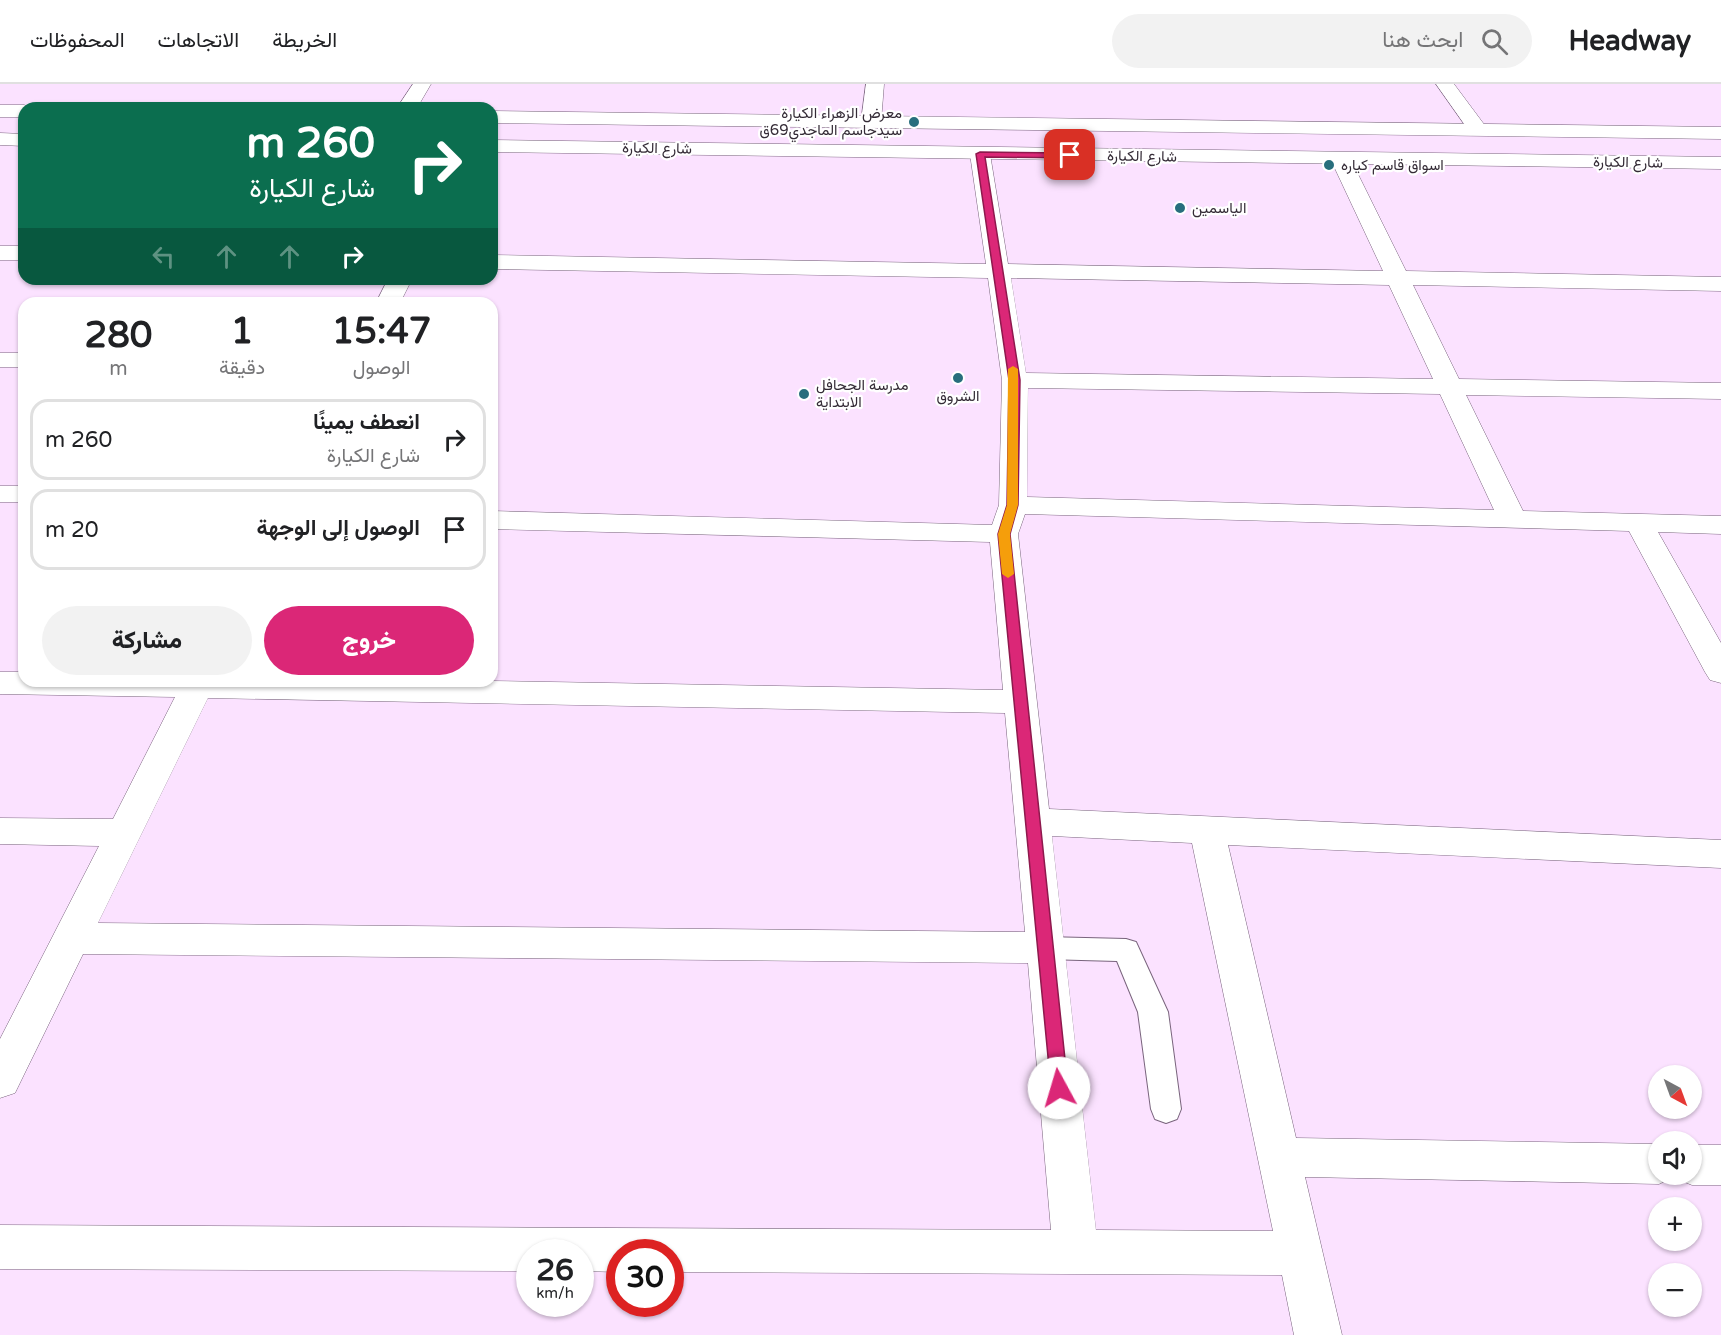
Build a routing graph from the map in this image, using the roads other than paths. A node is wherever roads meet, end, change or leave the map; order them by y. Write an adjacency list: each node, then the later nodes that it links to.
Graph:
1 (422, 84): 4 (street)
2 (875, 84): 9 (street)
3 (1445, 84): 10 (street)
4 (411, 102)
5 (0, 111): 6 (street)
6 (18, 111)
7 (498, 117): 8 (street, شارع الكيارة)
8 (812, 122): 9 (street, شارع الكيارة); 15 (street)
9 (871, 122): 10 (street, شارع الكيارة)
10 (1479, 131): 11 (street, شارع الكيارة)
11 (1721, 134)
12 (0, 139): 13 (street)
13 (18, 140)
14 (498, 146): 15 (street, شارع الكيارة)
15 (808, 150): 16 (street, شارع الكيارة)
16 (980, 154): 17 (street, شارع الكيارة); 22 (street)
17 (1340, 159): 18 (street, شارع الكيارة); 23 (street)
18 (1721, 163)
19 (0, 253): 20 (street)
20 (18, 253)
21 (498, 262): 22 (street)
22 (998, 271): 23 (street); 27 (street)
23 (1398, 279): 24 (street); 28 (street)
24 (1721, 284)
25 (0, 360): 26 (street)
26 (18, 360)
27 (1015, 380): 28 (street); 32 (street)
28 (1450, 387): 29 (street); 33 (street)
29 (1721, 392)
30 (0, 494): 31 (street)
31 (18, 494)
32 (1008, 519): 33 (street); 34 (street); 42 (street)
33 (1513, 519): 35 (street)
34 (498, 520)
35 (1639, 523): 36 (street); 37 (street)
36 (1721, 525)
37 (1721, 672)
38 (0, 683): 39 (street)
39 (18, 683)
40 (196, 687): 46 (street)
41 (335, 687): 42 (street)
42 (1021, 702): 43 (street)
43 (1034, 822): 44 (street); 49 (street)
44 (1206, 830): 47 (street); 52 (street)
45 (0, 831): 46 (street)
46 (123, 833): 48 (street)
47 (1721, 854)
48 (71, 938): 49 (street); 50 (street)
49 (1046, 948): 51 (lane); 57 (street)
50 (0, 1080)
51 (1166, 1109)
52 (1279, 1157): 53 (street); 58 (street)
53 (1648, 1164)
54 (1702, 1165): 55 (street)
55 (1721, 1166)
56 (0, 1247): 57 (street)
57 (1076, 1252): 58 (street)
58 (1301, 1252): 59 (street)
59 (1318, 1335)

